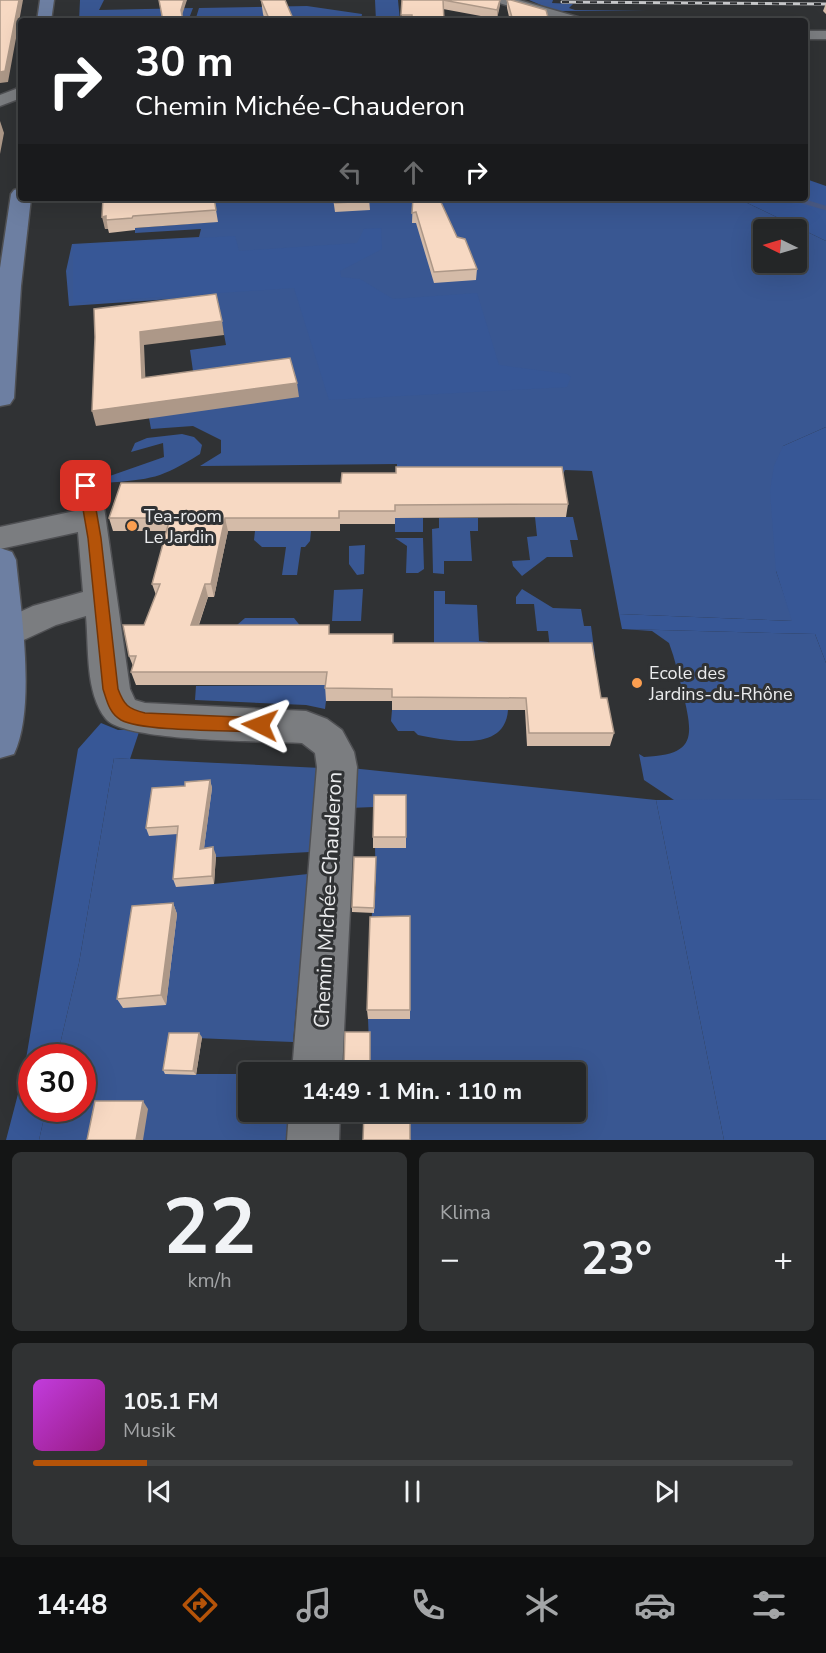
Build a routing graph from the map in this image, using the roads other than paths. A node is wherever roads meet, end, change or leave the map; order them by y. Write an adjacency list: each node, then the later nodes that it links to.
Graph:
1 (47, 0): 3 (main road)
2 (504, 0): 4 (street)
3 (44, 18)
4 (562, 18)
5 (808, 35): 6 (street)
6 (826, 35)
7 (18, 93): 8 (street)
8 (0, 101)
9 (20, 201): 10 (main road)
10 (0, 398)
11 (86, 486): 12 (street, Chemin Michée-Chauderon)
12 (92, 518): 13 (street); 15 (street, Chemin Michée-Chauderon)
13 (0, 537)
14 (0, 560): 16 (main road)
15 (102, 599): 16 (street); 18 (street, Chemin Michée-Chauderon)
16 (2, 618): 17 (main road)
17 (0, 742)
18 (318, 1062)
19 (314, 1122): 20 (street)
20 (313, 1140)

